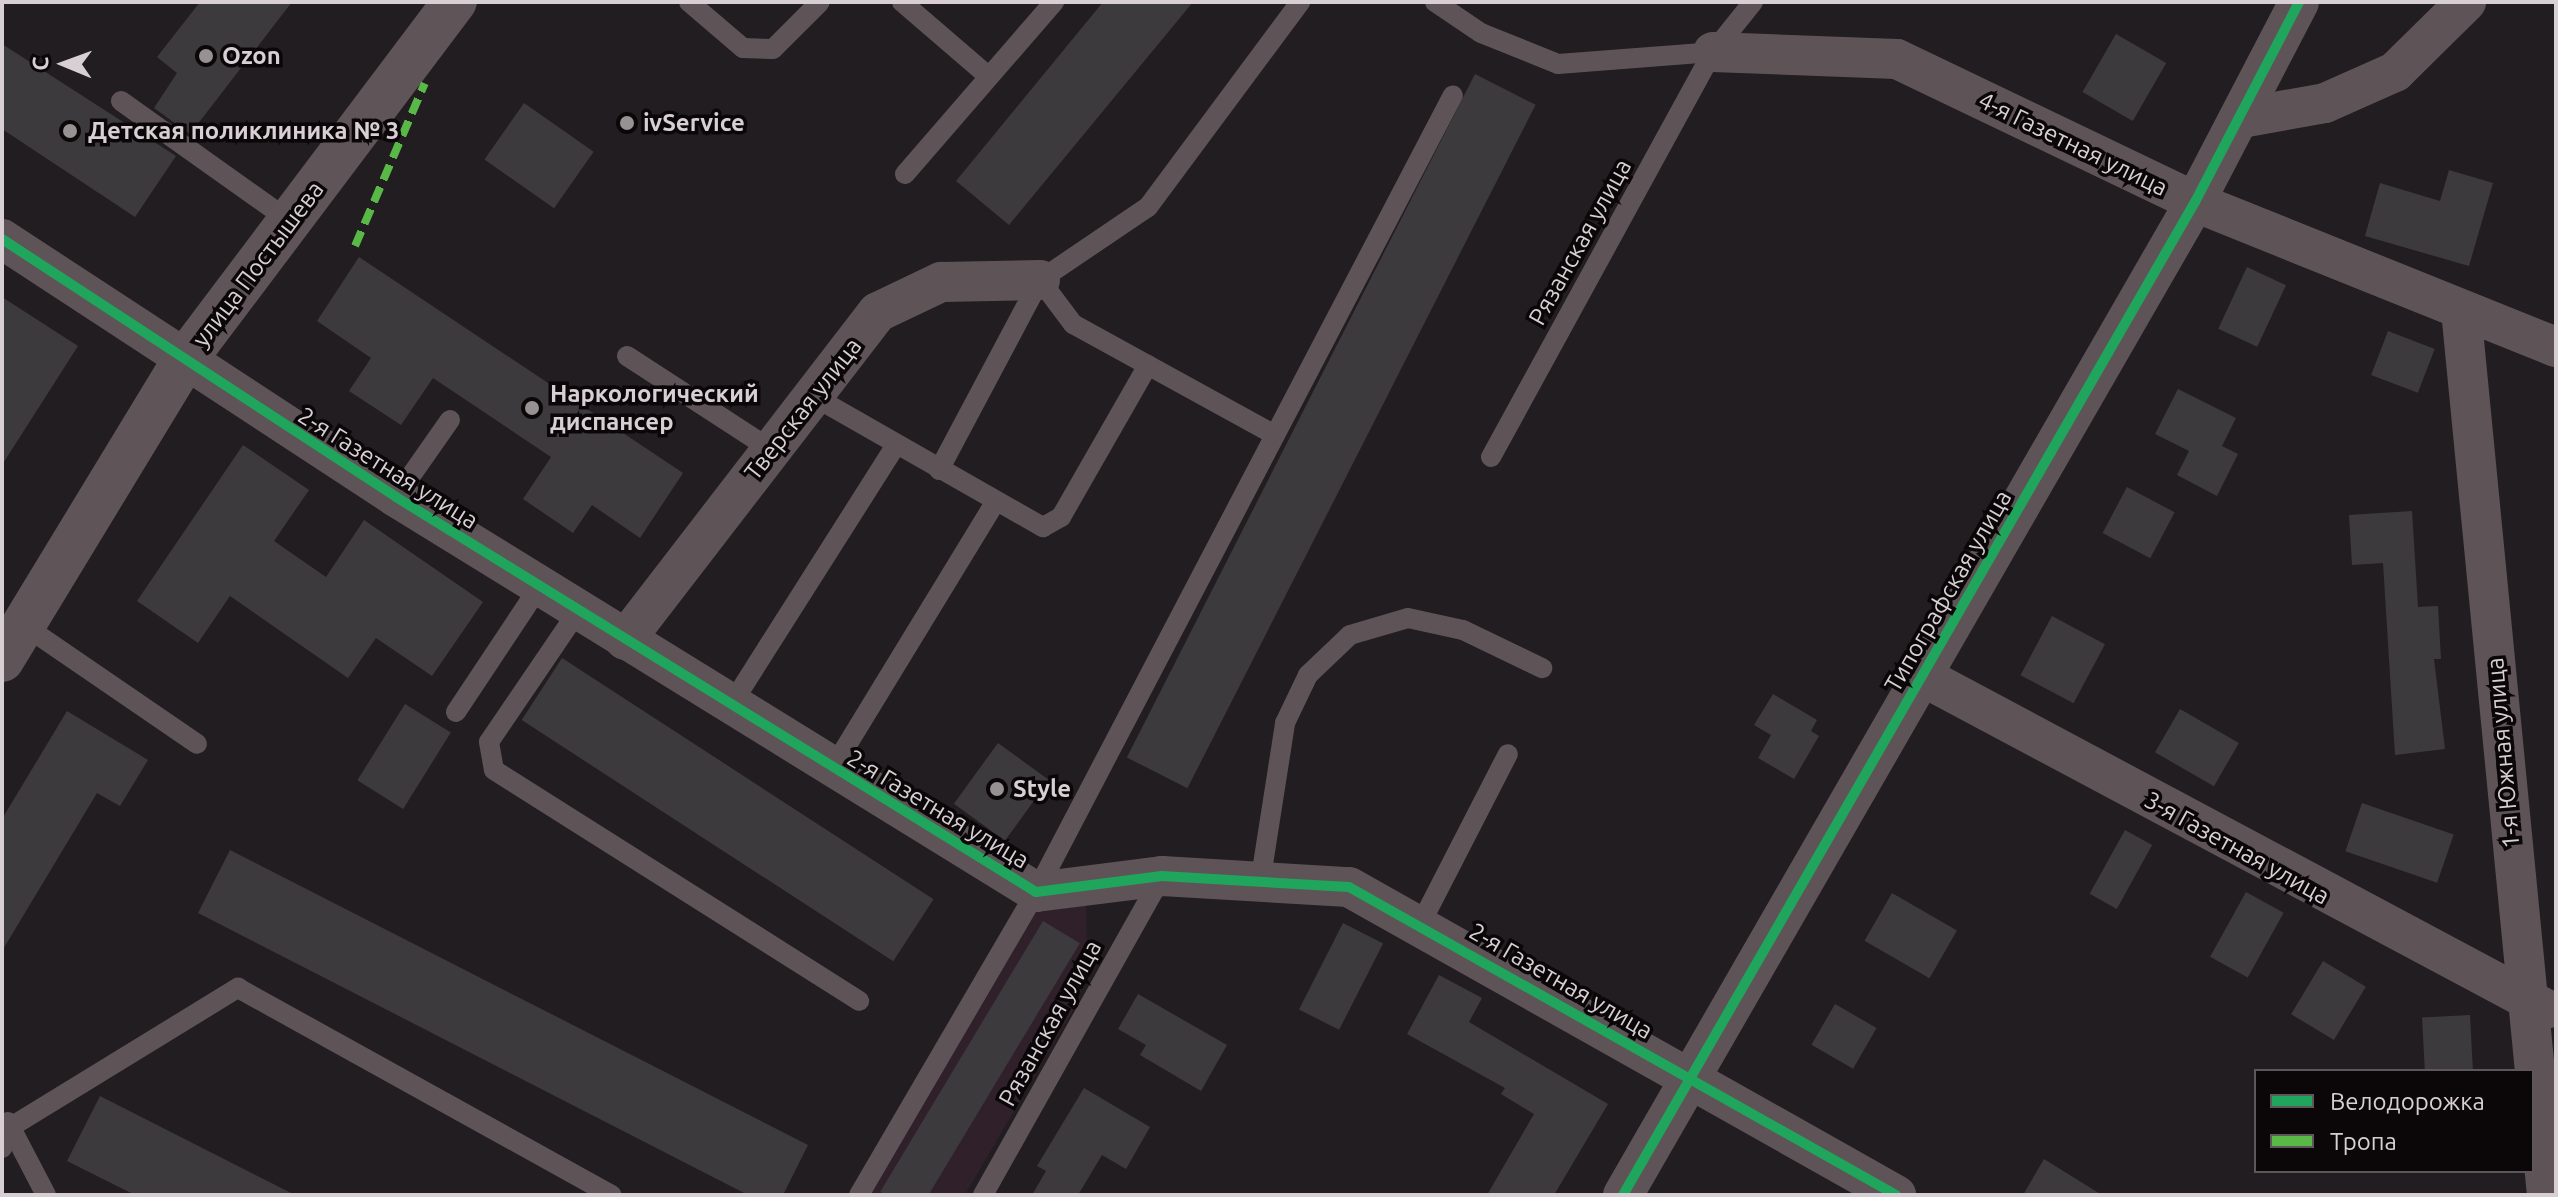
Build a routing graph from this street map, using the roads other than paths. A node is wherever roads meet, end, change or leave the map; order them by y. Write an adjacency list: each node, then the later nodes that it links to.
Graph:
1 (455, 2): 18 (main road, улица Постышева)
2 (689, 2): 3 (lane)
3 (820, 2)
4 (902, 2): 12 (lane)
5 (1054, 2): 12 (lane)
6 (1300, 2): 20 (lane)
7 (1435, 2): 11 (lane)
8 (1753, 2): 11 (lane, Рязанская улица)
9 (2299, 2): 15 (street, Типографская улица)
10 (2466, 2): 15 (street)
11 (1713, 52): 17 (street, 4-я Газетная улица); 31 (lane, Рязанская улица)
12 (987, 75): 16 (lane)
13 (1453, 95): 28 (lane)
14 (121, 101): 18 (lane)
15 (2241, 118): 17 (street, Типографская улица)
16 (905, 174)
17 (2195, 202): 21 (street, 4-я Газетная улица); 40 (street, Типографская улица)
18 (290, 221): 24 (main road, улица Постышева)
19 (2, 239): 24 (street, 2-я Газетная улица)
20 (1040, 280): 25 (lane); 26 (street, Тверская улица); 32 (lane)
21 (2461, 310): 22 (street, 4-я Газетная улица); 51 (street, 1-я Южная улица)
22 (2556, 347)
23 (627, 356): 30 (lane)
24 (184, 361): 33 (street, 2-я Газетная улица); 38 (main road, улица Постышева)
25 (1148, 365): 28 (lane); 34 (lane)
26 (813, 396): 29 (lane); 30 (street, Тверская улица)
27 (450, 420): 33 (lane)
28 (1275, 435): 48 (lane)
29 (896, 445): 32 (lane); 41 (lane)
30 (772, 450): 37 (street, Тверская улица)
31 (1491, 457)
32 (939, 470): 34 (lane)
33 (396, 497): 35 (street, 2-я Газетная улица)
34 (994, 504): 45 (lane)
35 (539, 587): 36 (street, 2-я Газетная улица); 42 (lane)
36 (578, 611): 37 (street, 2-я Газетная улица); 50 (lane)
37 (625, 640): 41 (street, 2-я Газетная улица)
38 (7, 650): 43 (lane)
39 (1542, 668): 47 (lane)
40 (1922, 676): 51 (street, 3-я Газетная улица); 52 (street, Типографская улица)
41 (731, 705): 45 (street, 2-я Газетная улица)
42 (456, 712)
43 (197, 744)
44 (1508, 754): 49 (lane)
45 (833, 768): 48 (street, 2-я Газетная улица)
46 (1162, 876): 47 (street, 2-я Газетная улица); 48 (street, 2-я Газетная улица); 58 (lane, Рязанская улица)
47 (1261, 877): 49 (street, 2-я Газетная улица)
48 (1036, 892): 57 (lane)
49 (1420, 925): 52 (street, 2-я Газетная улица)
50 (859, 1001)
51 (2542, 1008): 61 (street, 1-я Южная улица)
52 (1690, 1077): 59 (street, Типографская улица); 60 (street, 2-я Газетная улица)
53 (8, 1122): 54 (lane); 55 (lane); 56 (lane)
54 (2, 1148)
55 (46, 1195)
56 (612, 1195)
57 (859, 1195)
58 (983, 1195)
59 (1623, 1195)
60 (1896, 1195)
61 (2547, 1195)

